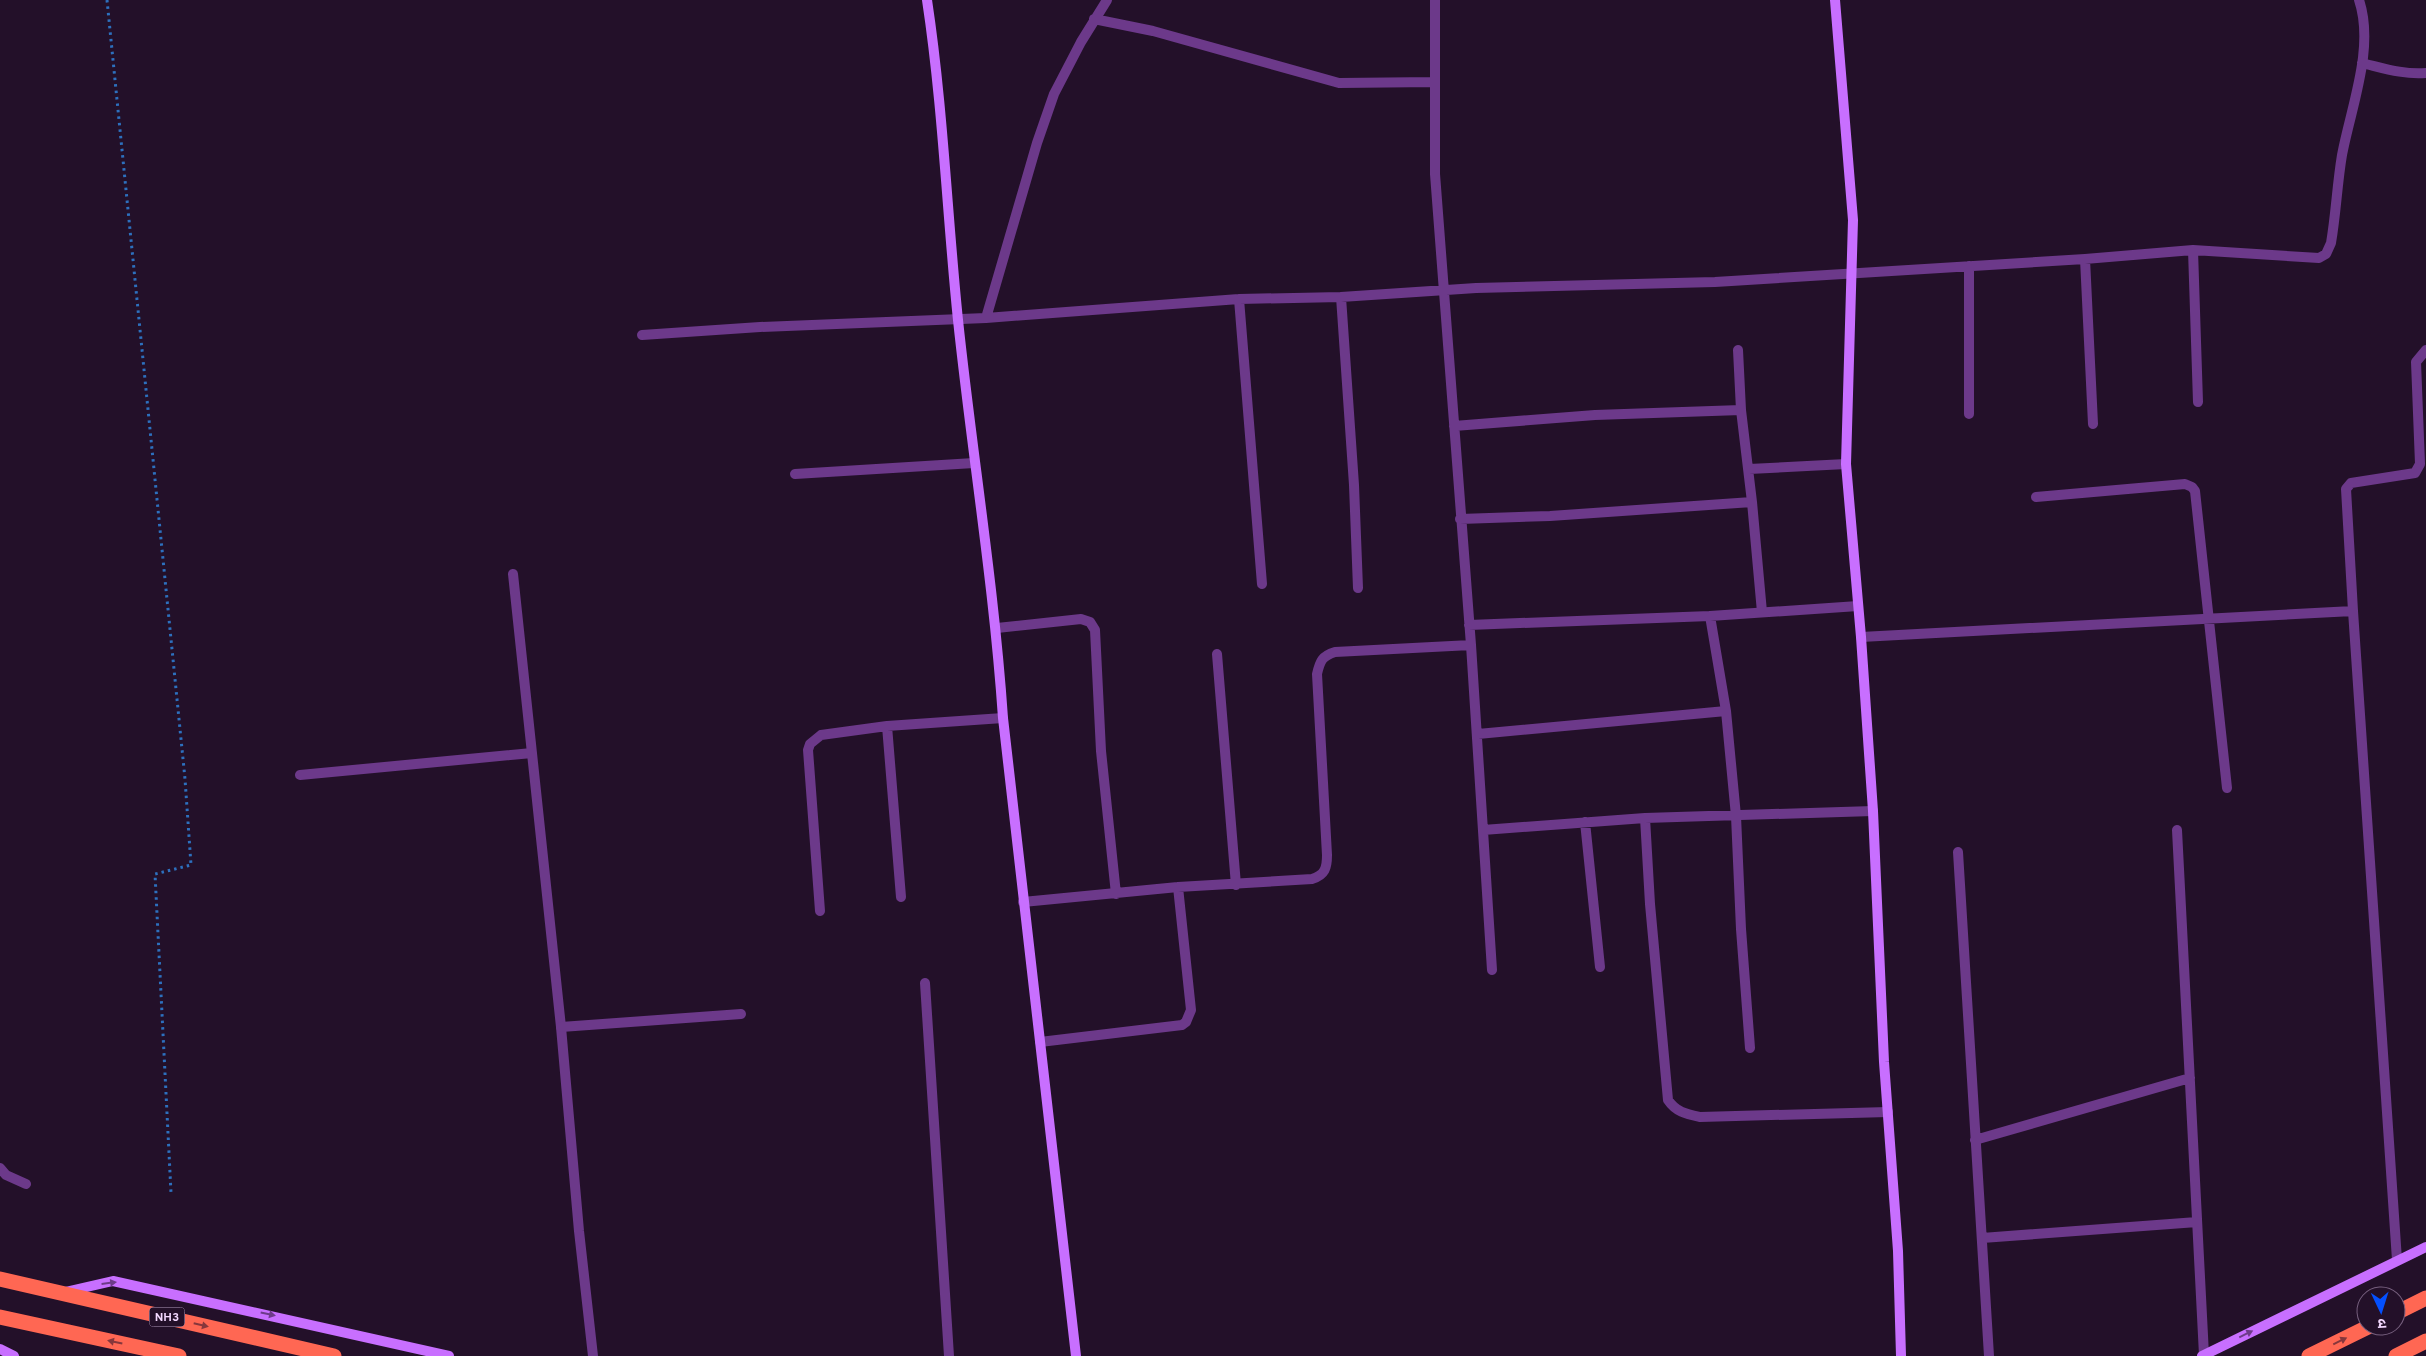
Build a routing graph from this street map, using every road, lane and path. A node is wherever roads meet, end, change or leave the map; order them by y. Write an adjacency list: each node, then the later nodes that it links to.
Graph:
1 (107, 0): 80 (path)
2 (927, 0): 18 (street)
3 (1107, 0): 7 (street)
4 (1435, 0): 10 (street)
5 (1835, 0): 14 (street)
6 (2359, 0): 8 (street)
7 (1094, 19): 10 (street); 19 (street)
8 (2362, 63): 9 (street); 11 (street)
9 (2426, 73)
10 (1435, 82): 15 (street)
11 (2193, 250): 12 (street); 23 (street)
12 (2085, 259): 13 (street); 26 (street)
13 (1969, 266): 14 (street); 25 (street)
14 (1852, 272): 15 (street); 29 (street)
15 (1445, 291): 16 (street); 27 (street)
16 (1341, 296): 17 (street); 37 (street)
17 (1239, 299): 19 (street); 36 (street)
18 (958, 318): 19 (street); 20 (street); 28 (street)
19 (986, 318)
20 (642, 335)
21 (1738, 350): 24 (street)
22 (2426, 350): 39 (street)
23 (2198, 402)
24 (1741, 410): 27 (street); 30 (street)
25 (1969, 414)
26 (2093, 424)
27 (1454, 426): 34 (street)
28 (974, 463): 31 (street); 44 (street)
29 (1846, 464): 30 (street); 38 (street)
30 (1749, 469): 33 (street)
31 (795, 474)
32 (2036, 497): 42 (street)
33 (1752, 502): 34 (street); 40 (street)
34 (1460, 519): 43 (street)
35 (513, 574): 52 (street)
36 (1262, 584)
37 (1358, 588)
38 (1858, 606): 40 (street); 45 (street)
39 (2354, 611): 42 (street); 84 (street)
40 (1762, 612): 41 (street)
41 (1710, 616): 43 (street); 48 (street)
42 (2207, 619): 45 (street); 54 (street)
43 (1469, 625): 46 (street)
44 (997, 628): 49 (street); 64 (street)
45 (1861, 637): 55 (street)
46 (1471, 645): 51 (street); 62 (street)
47 (1216, 654): 62 (street)
48 (1726, 711): 51 (street); 56 (street)
49 (1003, 718): 50 (street); 66 (street)
50 (887, 726): 65 (street); 67 (street)
51 (1478, 734): 59 (street)
52 (532, 753): 53 (street); 72 (street)
53 (300, 775)
54 (2227, 788)
55 (1873, 812): 56 (street); 76 (street)
56 (1736, 816): 57 (street); 74 (street)
57 (1645, 818): 58 (street); 76 (street)
58 (1585, 822): 59 (street); 68 (street)
59 (1483, 830): 69 (street)
60 (2177, 830): 75 (street)
61 (1958, 852): 77 (street)
62 (1236, 885): 63 (street)
63 (1178, 888): 64 (street); 73 (street)
64 (1116, 894): 66 (street)
65 (901, 897)
66 (1023, 902): 73 (street)
67 (820, 911)
68 (1600, 967)
69 (1492, 970)
70 (925, 983): 99 (street)
71 (741, 1014): 72 (street)
72 (562, 1027): 98 (street)
73 (1040, 1042): 100 (street)
74 (1750, 1048)
75 (2190, 1078): 77 (street); 81 (street)
76 (1888, 1112): 101 (street)
77 (1975, 1140): 82 (street)
78 (0, 1168): 79 (street)
79 (26, 1184)
80 (172, 1193)
81 (2197, 1222): 82 (street); 93 (street)
82 (1982, 1238): 102 (street)
83 (2426, 1247): 84 (street)
84 (2397, 1260): 93 (street, one-way to 84)
85 (0, 1279): 86 (highway, NH3)
86 (62, 1293): 96 (highway, NH3, one-way to 96); 97 (street, one-way to 97)
87 (2426, 1298): 88 (highway)
88 (2406, 1308)
89 (0, 1317): 95 (highway, one-way to 89)
90 (2356, 1333): 103 (highway, one-way to 90)
91 (2426, 1341): 104 (highway)
92 (0, 1349): 94 (street)
93 (2203, 1355)
94 (14, 1356)
95 (179, 1356)
96 (334, 1356)
97 (449, 1356)
98 (593, 1356)
99 (949, 1356)
100 (1076, 1356)
101 (1901, 1356)
102 (1989, 1356)
103 (2309, 1356)
104 (2396, 1356)

